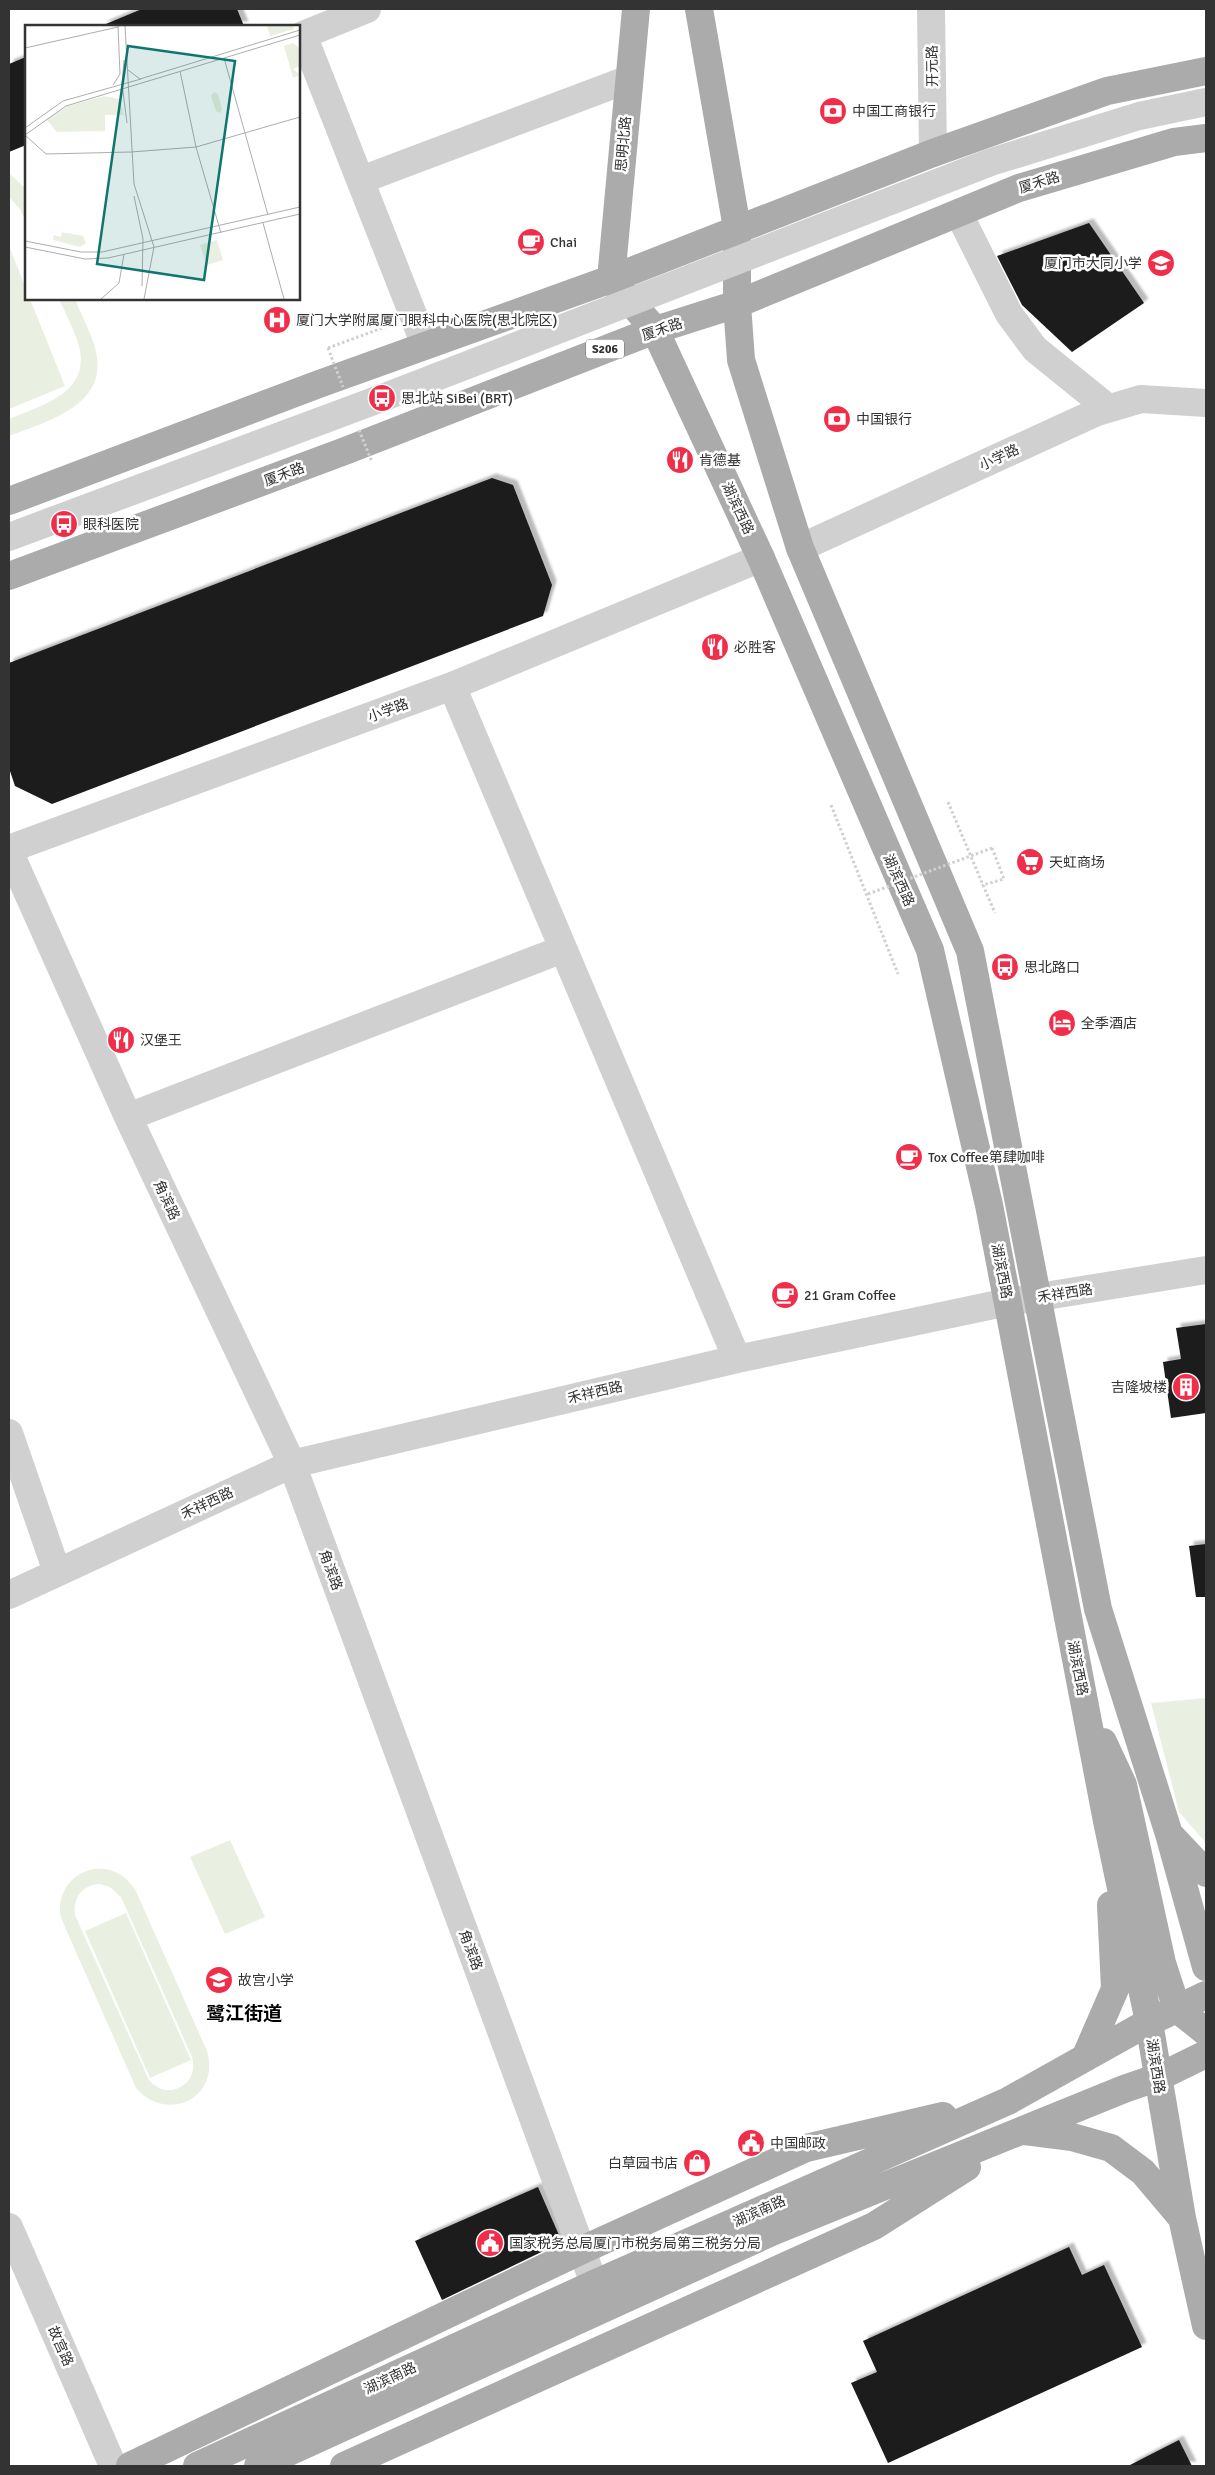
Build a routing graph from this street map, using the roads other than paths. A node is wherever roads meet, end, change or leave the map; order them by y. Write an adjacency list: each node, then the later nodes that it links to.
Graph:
1 (368, 9): 10 (street)
2 (636, 9): 6 (main road, 思明北路)
3 (931, 9): 9 (street, 开元路)
4 (696, 14): 12 (main road)
5 (1206, 71): 9 (main road)
6 (629, 79): 10 (street); 13 (main road, 思明北路)
7 (1206, 102): 20 (street, bridge)
8 (1206, 138): 11 (main road, 厦禾路 / S206)
9 (933, 153): 12 (main road)
10 (361, 180): 16 (street)
11 (959, 214): 14 (main road, 厦禾路 / S206); 18 (street)
12 (737, 228): 13 (main road); 14 (main road)
13 (610, 279): 15 (main road, 湖滨西路); 16 (main road)
14 (737, 304): 15 (main road, 厦禾路 / S206); 21 (main road)
15 (655, 330): 22 (main road, 湖滨西路); 23 (main road, 厦禾路 / S206)
16 (425, 345): 19 (main road)
17 (1206, 403): 18 (street, 小学路)
18 (1108, 408): 21 (street, 小学路)
19 (9, 501)
20 (9, 537)
21 (800, 548): 29 (main road)
22 (762, 558): 24 (street, 小学路); 30 (main road, 湖滨西路)
23 (9, 576)
24 (452, 686): 25 (street, 小学路); 26 (street)
25 (9, 850): 27 (street, 角滨路)
26 (563, 949): 27 (street); 31 (street)
27 (128, 1117): 33 (street, 角滨路)
28 (1206, 1270): 29 (street, 禾祥西路)
29 (1038, 1298): 30 (street, 禾祥西路); 38 (main road)
30 (1008, 1302): 31 (street, 禾祥西路); 36 (main road, 湖滨西路)
31 (737, 1359): 33 (street, 禾祥西路)
32 (9, 1433): 34 (street)
33 (292, 1464): 34 (street, 禾祥西路); 52 (street, 角滨路)
34 (58, 1572): 35 (street, 禾祥西路)
35 (9, 1595)
36 (1084, 1700): 37 (main road, 湖滨西路); 42 (main road)
37 (1107, 1821): 43 (main road, 湖滨西路); 46 (main road)
38 (1169, 1834): 39 (main road); 40 (main road)
39 (1206, 1873)
40 (1206, 1967)
41 (1206, 1995): 42 (main road, 湖滨南路)
42 (1177, 2009): 43 (main road, 湖滨南路); 44 (main road)
43 (1149, 2022): 46 (main road, 湖滨南路); 47 (main road, 湖滨西路)
44 (1206, 2032)
45 (1206, 2054): 47 (main road, 湖滨南路)
46 (1085, 2058): 48 (main road, 湖滨南路)
47 (1159, 2077): 49 (main road, 湖滨南路); 50 (main road, 湖滨西路)
48 (1008, 2101): 52 (main road); 53 (main road, 湖滨南路)
49 (1026, 2130): 50 (main road); 53 (main road, 湖滨南路); 59 (main road)
50 (1182, 2218): 54 (main road, 湖滨西路)
51 (9, 2227): 55 (street, 故宫路)
52 (582, 2250): 53 (street, 角滨路); 56 (main road)
53 (598, 2296): 57 (main road, 湖滨南路); 58 (main road, 湖滨南路)
54 (1206, 2326)
55 (113, 2466)
56 (130, 2466)
57 (197, 2466)
58 (258, 2466)
59 (344, 2466)

